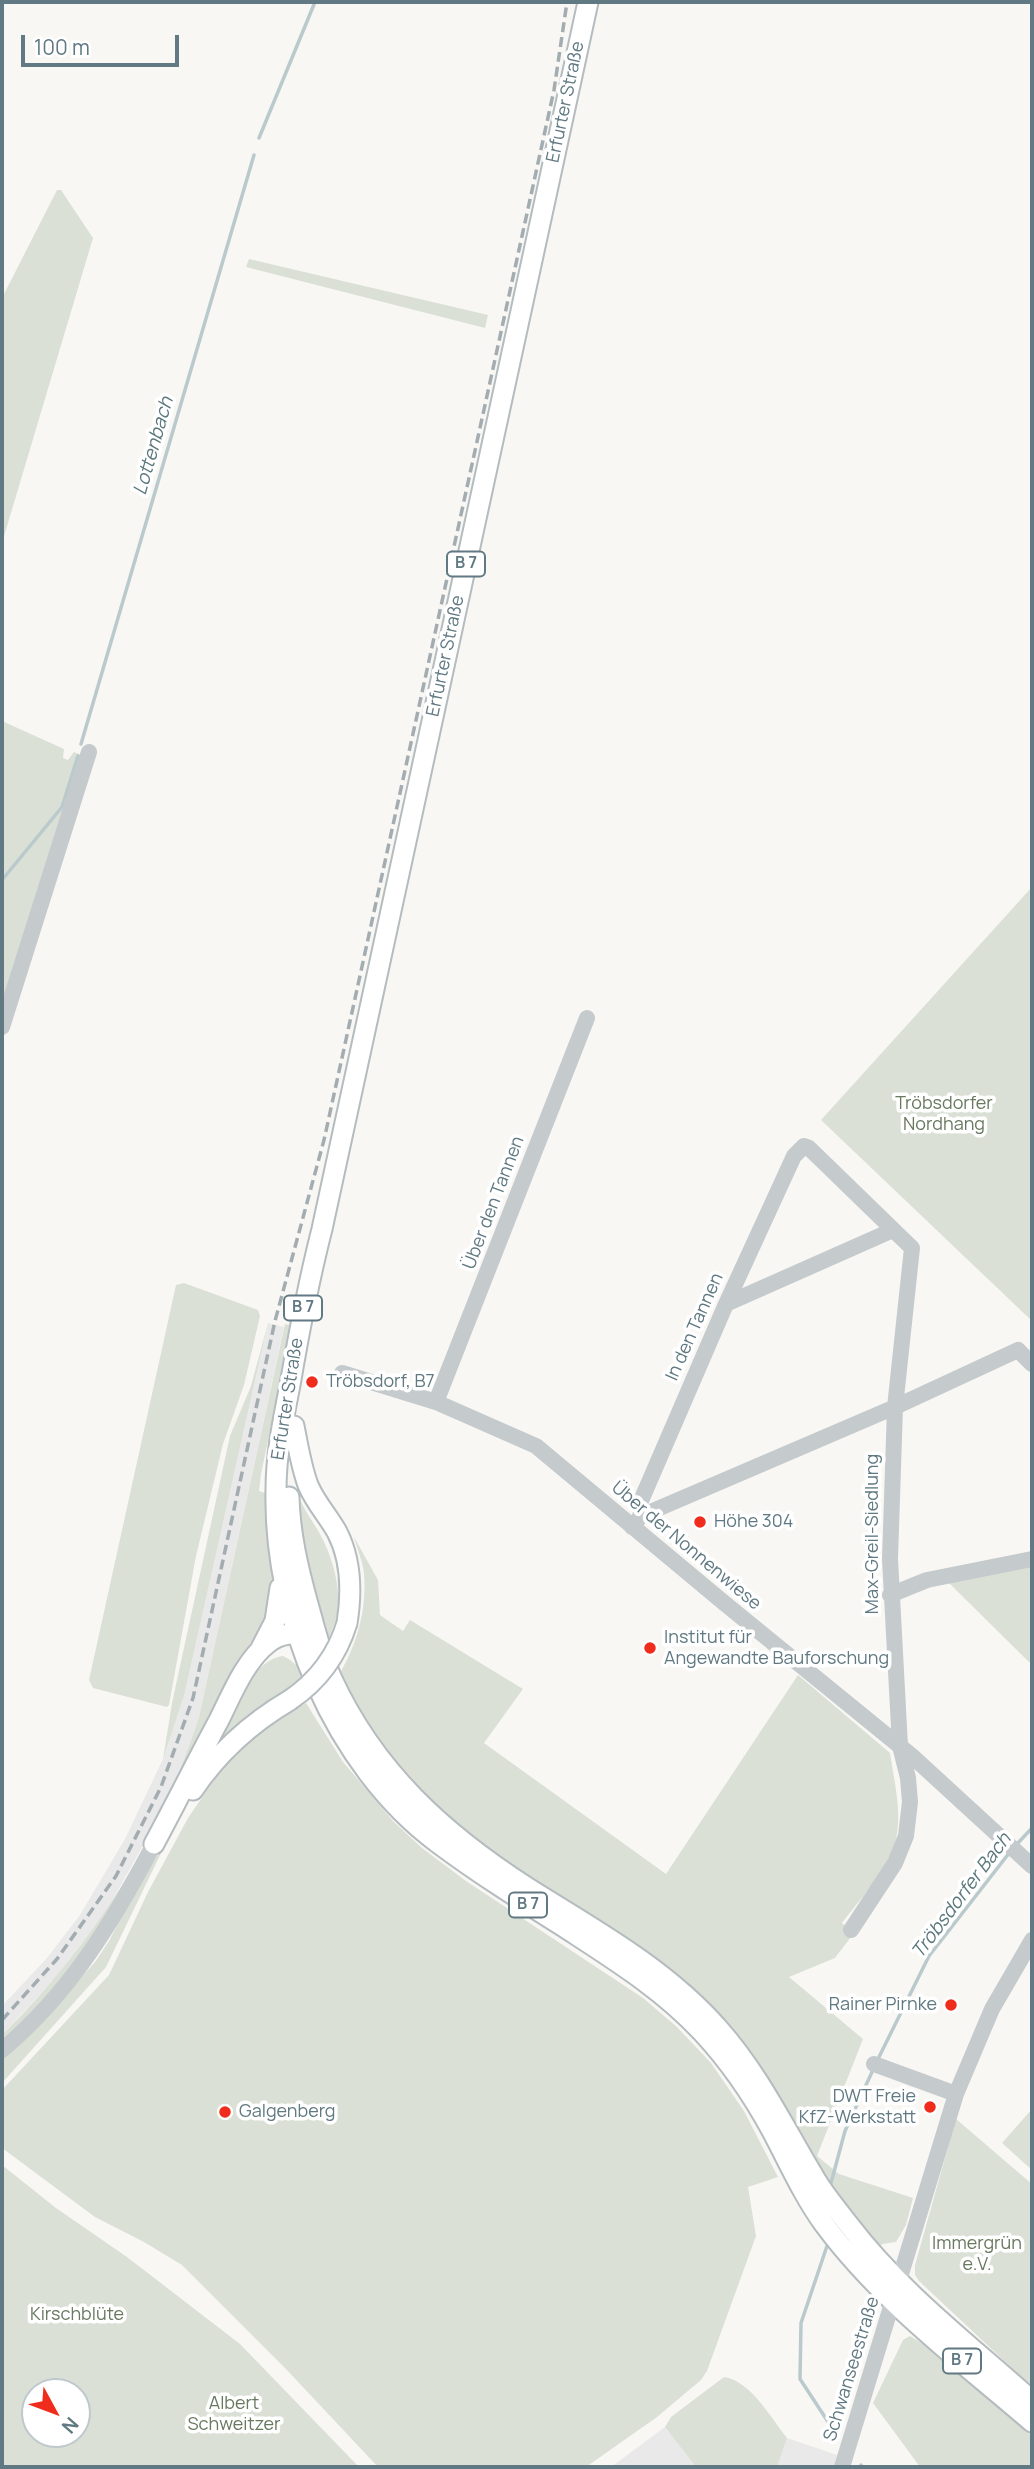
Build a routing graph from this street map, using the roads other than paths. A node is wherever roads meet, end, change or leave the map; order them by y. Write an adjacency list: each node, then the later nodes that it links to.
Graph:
1 (588, 2): 6 (main road, Erfurter Straße / B 7)
2 (89, 752): 4 (street)
3 (587, 1018): 11 (street, Über den Tannen)
4 (2, 1027)
5 (804, 1146): 7 (street, Max-Greil-Siedlung); 8 (street, In den Tannen)
6 (323, 1229): 13 (main road, Erfurter Straße / B 7); 16 (main road, Erfurter Straße / B 7)
7 (893, 1230): 8 (street); 12 (street, Max-Greil-Siedlung)
8 (726, 1304): 14 (street, In den Tannen)
9 (1032, 1364): 12 (street)
10 (342, 1373): 11 (street, Über der Nonnenwiese)
11 (436, 1402): 14 (street, Über der Nonnenwiese)
12 (895, 1406): 14 (street); 17 (street, Max-Greil-Siedlung)
13 (294, 1426): 19 (main road, B 7); 23 (main road, B 7, bridge)
14 (637, 1521): 22 (street, Über der Nonnenwiese)
15 (1032, 1559): 17 (street)
16 (281, 1572): 18 (main road, B 7); 20 (main road)
17 (890, 1595): 22 (street, Max-Greil-Siedlung)
18 (297, 1634): 19 (main road); 20 (main road); 21 (main road, B 7)
19 (319, 1645): 30 (main road, B 7)
20 (251, 1664): 21 (main road); 23 (main road)
21 (310, 1668): 31 (main road, B 7)
22 (900, 1746): 24 (street, Über der Nonnenwiese); 25 (street, Max-Greil-Siedlung)
23 (154, 1844): 27 (street)
24 (1032, 1866)
25 (851, 1930)
26 (1032, 1940): 29 (street, Schwanseestraße)
27 (2, 2050)
28 (874, 2064): 29 (street)
29 (956, 2094): 30 (street, Schwanseestraße)
30 (900, 2281): 31 (street, Schwanseestraße); 32 (main road, B 7)
31 (893, 2301): 33 (main road, B 7); 34 (street, Schwanseestraße)
32 (1032, 2401)
33 (1032, 2422)
34 (842, 2467)

